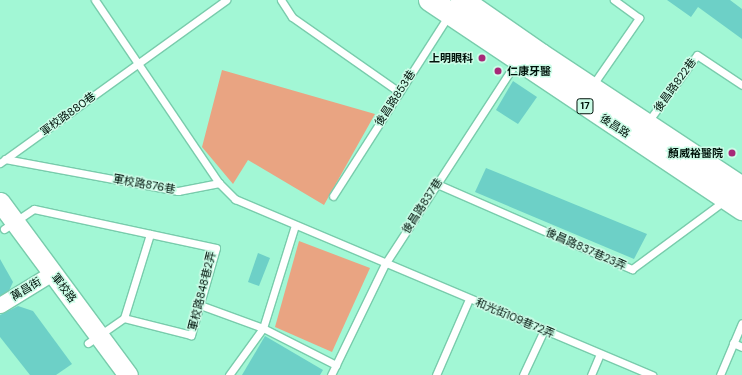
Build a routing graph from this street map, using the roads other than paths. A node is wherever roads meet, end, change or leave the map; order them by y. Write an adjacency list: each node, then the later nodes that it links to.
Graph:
1 (95, 0): 8 (lane)
2 (226, 0): 8 (lane, 軍校路880巷)
3 (281, 0): 10 (lane)
4 (430, 0): 6 (main road, 後昌路 / 17)
5 (614, 0): 11 (lane)
6 (467, 9): 7 (main road, 後昌路 / 17); 10 (lane, 後昌路853巷)
7 (523, 54): 11 (main road, 後昌路 / 17); 15 (lane, 後昌路837巷)
8 (137, 64): 13 (lane, 軍校路880巷); 14 (lane)
9 (742, 85): 12 (lane, 後昌路822巷)
10 (400, 92): 17 (lane, 後昌路853巷)
11 (586, 96): 12 (main road, 後昌路 / 17)
12 (641, 133): 16 (main road, 後昌路 / 17)
13 (3, 161): 14 (lane, 軍校路876巷)
14 (219, 183): 20 (lane)
15 (437, 184): 16 (lane, 後昌路837巷23弄); 22 (lane, 後昌路837巷)
16 (736, 191)
17 (333, 196)
18 (0, 202): 19 (street, 軍校路)
19 (6, 225): 21 (lane); 23 (street, 軍校路)
20 (295, 225): 22 (lane); 29 (lane)
21 (150, 234): 26 (lane, 軍校路848巷2弄); 27 (lane)
22 (385, 264): 24 (lane, 和光街109巷72弄); 35 (lane, 後昌路837巷)
23 (47, 277): 25 (street, 萬昌街); 31 (street, 軍校路)
24 (469, 299): 30 (lane, 和光街109巷72弄); 41 (lane)
25 (0, 305)
26 (200, 305): 27 (lane, 軍校路848巷2弄); 29 (lane)
27 (124, 318): 31 (lane)
28 (742, 323): 32 (lane)
29 (264, 328): 35 (lane); 39 (lane)
30 (544, 330): 34 (lane, 和光街109巷72弄); 42 (lane)
31 (93, 339): 37 (street, 軍校路); 38 (street, 軍校路)
32 (734, 343): 33 (lane); 45 (lane)
33 (742, 347)
34 (600, 354): 36 (lane, 和光街109巷72弄); 43 (lane)
35 (336, 365): 40 (lane, 後昌路837巷)
36 (644, 373): 44 (lane, 和光街109巷72弄)
37 (112, 375)
38 (128, 375)
39 (229, 375)
40 (332, 375)
41 (436, 375)
42 (523, 375)
43 (591, 375)
44 (652, 375)
45 (720, 375)

